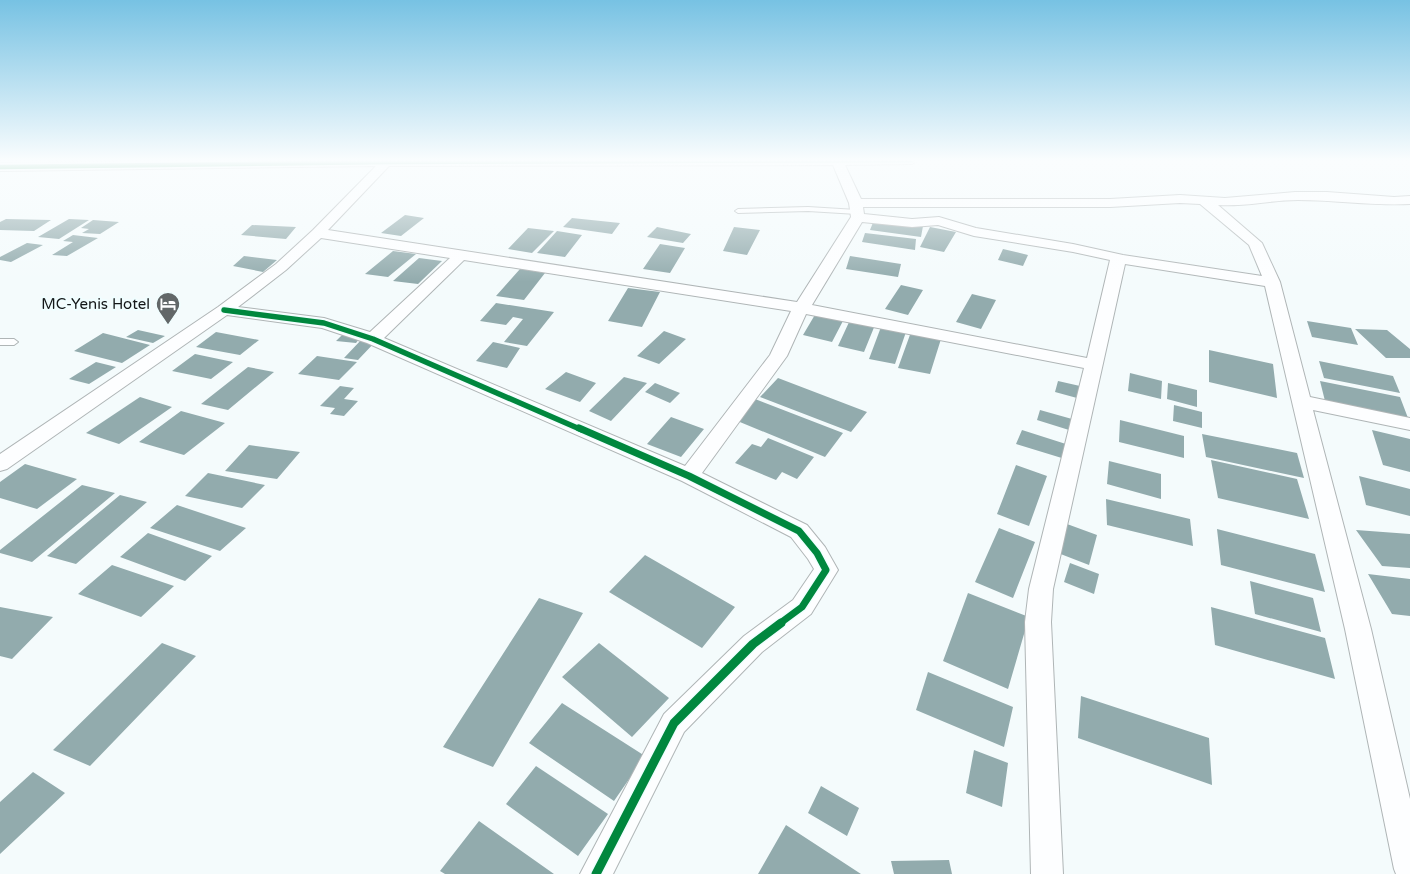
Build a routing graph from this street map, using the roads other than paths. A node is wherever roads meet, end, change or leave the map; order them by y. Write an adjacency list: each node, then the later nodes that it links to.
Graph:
1 (349, 201): 8 (street)
2 (853, 201): 6 (street)
3 (1149, 201): 6 (street)
4 (1204, 201): 5 (street); 11 (street)
5 (1209, 201)
6 (857, 210): 7 (lane); 10 (street); 12 (street)
7 (738, 211)
8 (318, 233): 9 (street); 13 (street)
9 (461, 256): 12 (street); 14 (street)
10 (1123, 260): 11 (street); 17 (street)
11 (1272, 282): 18 (street)
12 (802, 308): 17 (street); 21 (street)
13 (224, 310): 14 (street); 20 (street)
14 (373, 339): 21 (street)
15 (0, 342): 16 (lane)
16 (14, 342)
17 (1094, 365): 24 (street)
18 (1301, 400): 19 (street); 22 (street)
19 (1410, 424)
20 (0, 464)
21 (689, 476): 23 (street)
22 (1410, 869)
23 (596, 874)
24 (1047, 874)

